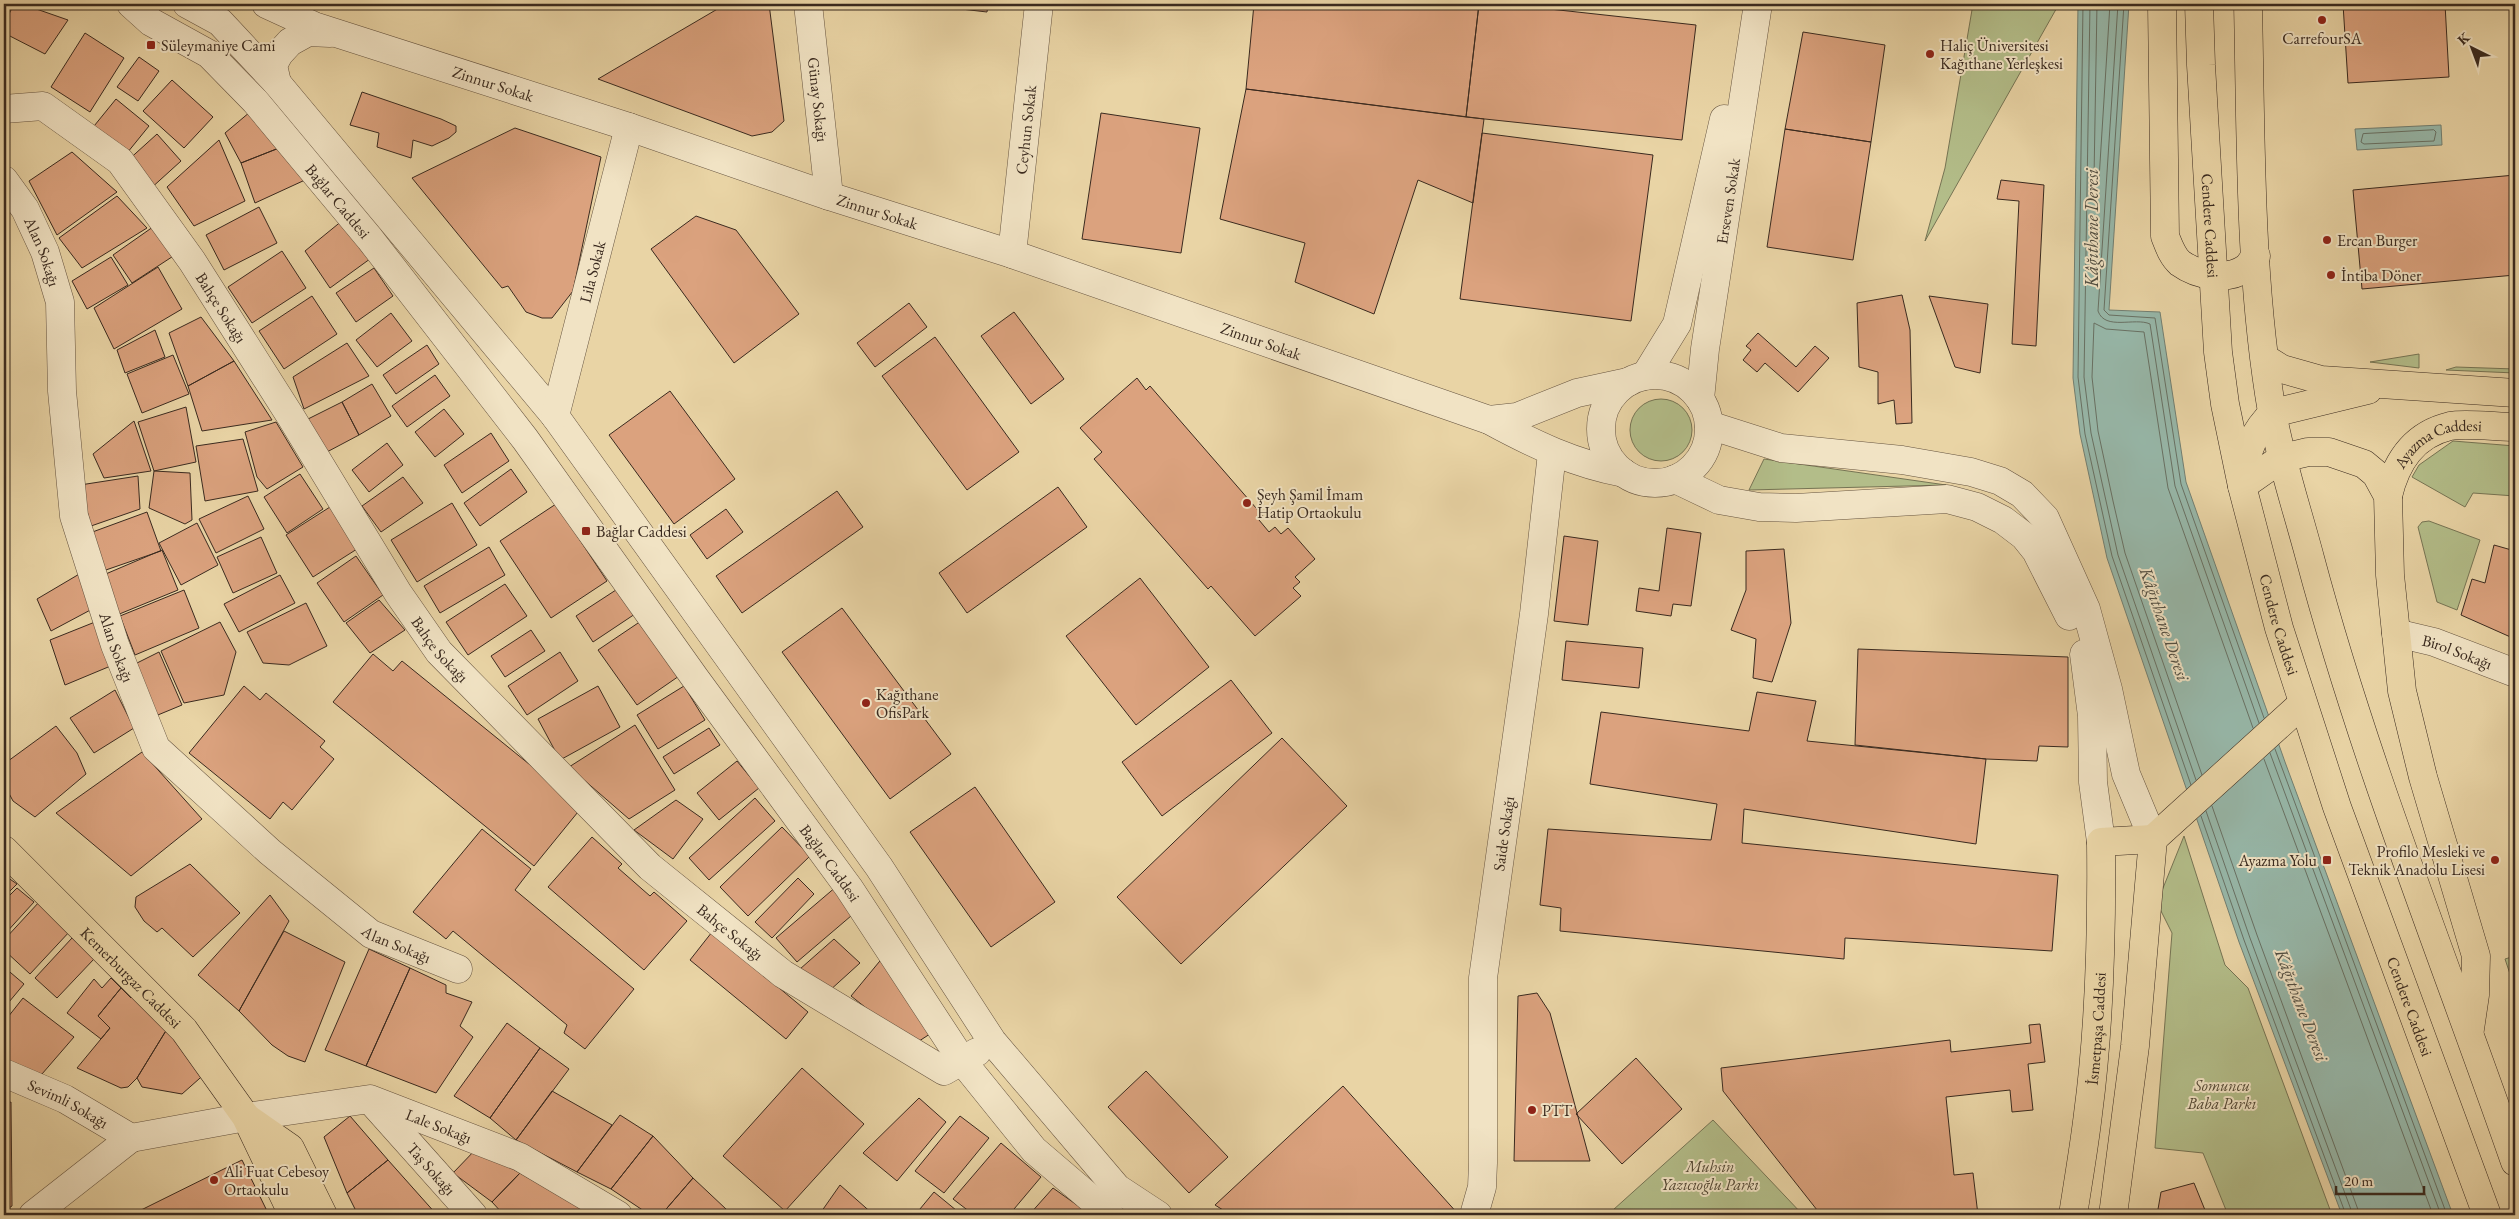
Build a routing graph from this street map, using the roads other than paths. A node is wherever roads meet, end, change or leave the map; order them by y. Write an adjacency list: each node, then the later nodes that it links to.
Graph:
1 (131, 4): 46 (street, Bağlar Caddesi)
2 (187, 4): 11 (street, Bağlar Caddesi)
3 (266, 4): 12 (street, Zinnur Sokak)
4 (808, 4): 17 (street, Günay Sokağı)
5 (1038, 4): 18 (street, Ceyhun Sokak)
6 (1741, 4): 22 (street, Erseven Sokak)
7 (1758, 4): 25 (street, Erseven Sokak)
8 (2162, 4): 20 (main road)
9 (2199, 4): 20 (main road, Cendere Caddesi)
10 (2248, 4): 19 (main road)
11 (219, 13): 13 (street, Bağlar Caddesi)
12 (336, 34): 13 (street); 15 (street, Zinnur Sokak)
13 (277, 83): 27 (street, Bağlar Caddesi)
14 (4, 109): 46 (street, Bahçe Sokağı)
15 (629, 127): 17 (street, Zinnur Sokak); 27 (street, Lila Sokak)
16 (4, 180): 43 (street, Alan Sokağı)
17 (829, 196): 18 (street, Zinnur Sokak)
18 (1012, 254): 28 (street, Zinnur Sokak)
19 (2256, 256): 20 (main road); 21 (main road)
20 (2214, 275): 35 (main road, Cendere Caddesi)
21 (2266, 359): 23 (main road); 26 (main road)
22 (1637, 379): 25 (street); 28 (street); 33 (street)
23 (2386, 384): 24 (main road); 26 (main road)
24 (2515, 393)
25 (1700, 399): 29 (street)
26 (2272, 413): 32 (main road); 35 (main road)
27 (555, 416): 45 (street, Bağlar Caddesi)
28 (1489, 420): 31 (street)
29 (1709, 425): 34 (street); 40 (street)
30 (2515, 427): 36 (main road, Ayazma Caddesi)
31 (1552, 453): 33 (street); 59 (street, Saide Sokağı)
32 (2282, 458): 35 (main road); 36 (main road); 44 (main road)
33 (1624, 473): 34 (street)
34 (1675, 479): 41 (street)
35 (2242, 486): 39 (main road, Cendere Caddesi)
36 (2388, 496): 37 (main road)
37 (2396, 633): 38 (street, Birol Sokağı); 44 (main road)
38 (2515, 673)
39 (2302, 704): 40 (main road); 62 (main road, Cendere Caddesi)
40 (2153, 838): 41 (main road); 61 (main road)
41 (2101, 842): 60 (main road, İsmetpaşa Caddesi)
42 (4, 850): 49 (main road, Kemerburgaz Caddesi)
43 (458, 969)
44 (2470, 1033): 51 (main road)
45 (992, 1041): 46 (street, Bahçe Sokağı); 58 (street, Bağlar Caddesi)
46 (963, 1062): 57 (street, Bağlar Caddesi)
47 (4, 1073): 50 (street, Sevimli Sokağı)
48 (370, 1100): 49 (street, Lale Sokağı); 55 (street, Taş Sokağı); 56 (street, Lale Sokağı)
49 (246, 1118): 50 (street, Sevimli Sokağı); 53 (main road, Kemerburgaz Caddesi); 54 (main road, Kemerburgaz Caddesi)
50 (131, 1138): 52 (street, Sevimli Sokağı)
51 (2515, 1162)
52 (33, 1215)
53 (293, 1215)
54 (323, 1215)
55 (473, 1215)
56 (618, 1215)
57 (1110, 1215)
58 (1158, 1215)
59 (1474, 1215)
60 (2073, 1215)
61 (2113, 1215)
62 (2487, 1215)

